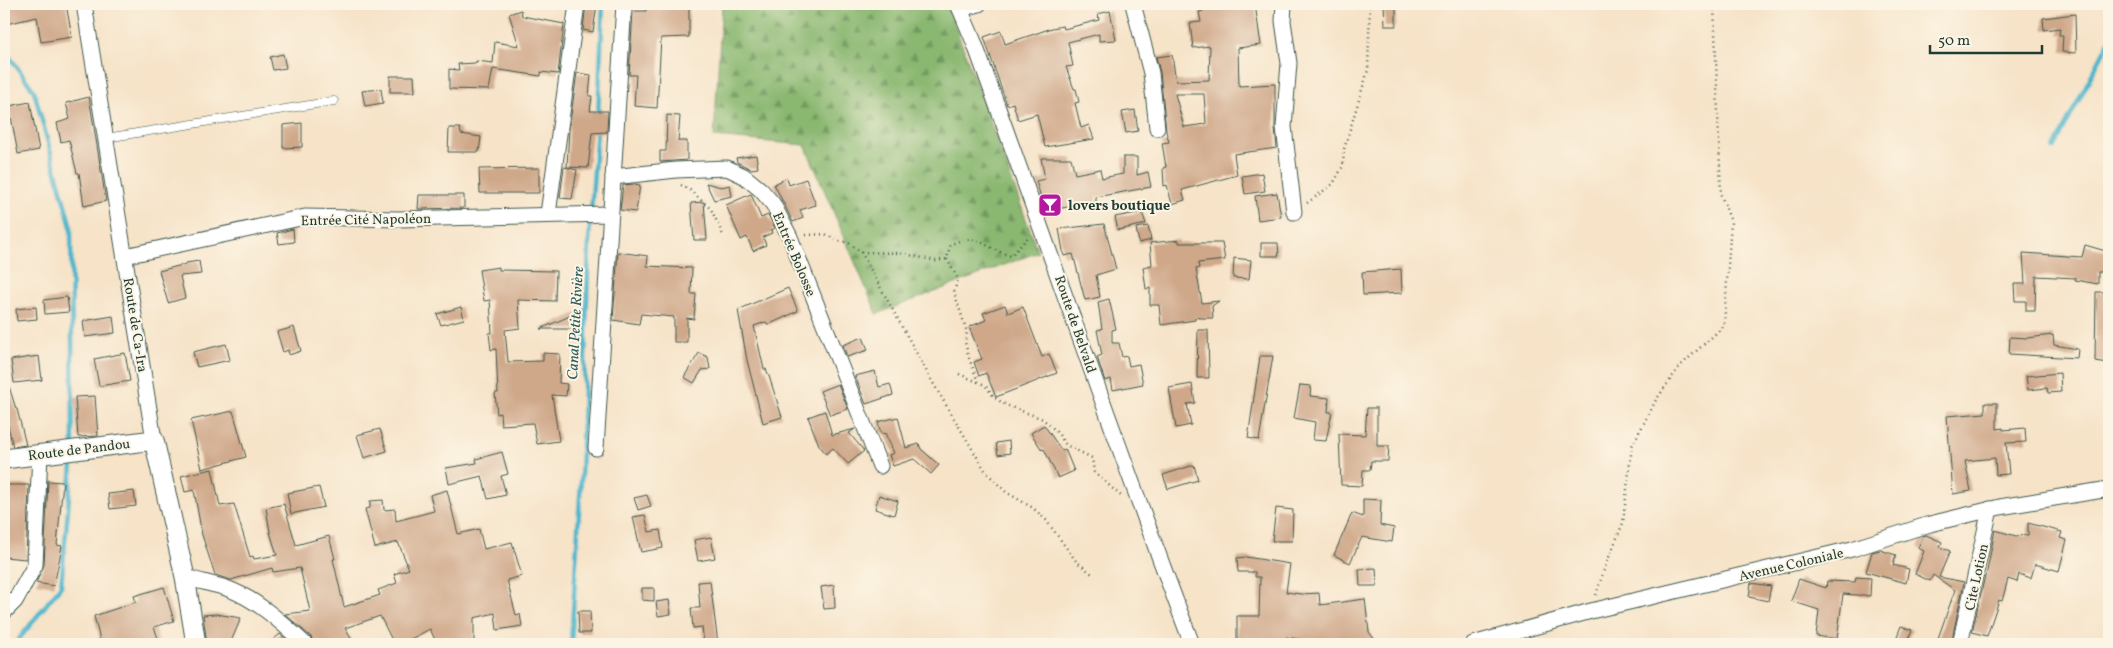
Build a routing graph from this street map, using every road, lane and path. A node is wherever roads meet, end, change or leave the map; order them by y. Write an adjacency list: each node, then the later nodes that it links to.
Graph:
1 (84, 4): 12 (street, Route de Ca-Ira)
2 (577, 4): 16 (street)
3 (624, 4): 14 (street)
4 (979, 4): 9 (street)
5 (1133, 4): 11 (street)
6 (1284, 4): 15 (street)
7 (1370, 4): 15 (path)
8 (1714, 4): 36 (path)
9 (959, 6): 18 (street, Route de Belvald)
10 (334, 100): 12 (lane)
11 (1157, 128)
12 (106, 138): 22 (street, Route de Ca-Ira)
13 (676, 170): 14 (street, Entrée Bolosse); 19 (path); 20 (street, Entrée Bolosse)
14 (613, 177): 17 (street)
15 (1294, 212)
16 (548, 214): 17 (street, Entrée Cité Napoléon); 22 (street, Entrée Cité Napoléon)
17 (610, 214): 27 (street)
18 (1040, 223): 23 (path); 32 (street, Route de Belvald)
19 (723, 235)
20 (790, 236): 21 (path); 30 (street, Entrée Bolosse)
21 (861, 252): 23 (path); 34 (path)
22 (125, 256): 26 (street, Route de Ca-Ira)
23 (947, 259): 25 (path)
24 (959, 374): 25 (path)
25 (979, 383): 32 (path)
26 (154, 440): 28 (street, Route de Pandou); 35 (street, Route de Ca-Ira)
27 (596, 448)
28 (40, 453): 29 (street, Route de Pandou); 37 (street)
29 (4, 459)
30 (880, 466)
31 (2109, 489): 33 (street, Avenue Coloniale)
32 (1135, 492): 40 (street, Route de Belvald)
33 (1990, 509): 36 (street, Avenue Coloniale); 42 (street, Cite Lotion)
34 (1092, 574)
35 (185, 577): 38 (street, Route de Ca-Ira); 39 (street)
36 (1591, 611): 41 (street, Avenue Coloniale)
37 (4, 612)
38 (195, 644)
39 (306, 644)
40 (1192, 644)
41 (1473, 644)
42 (1960, 644)

